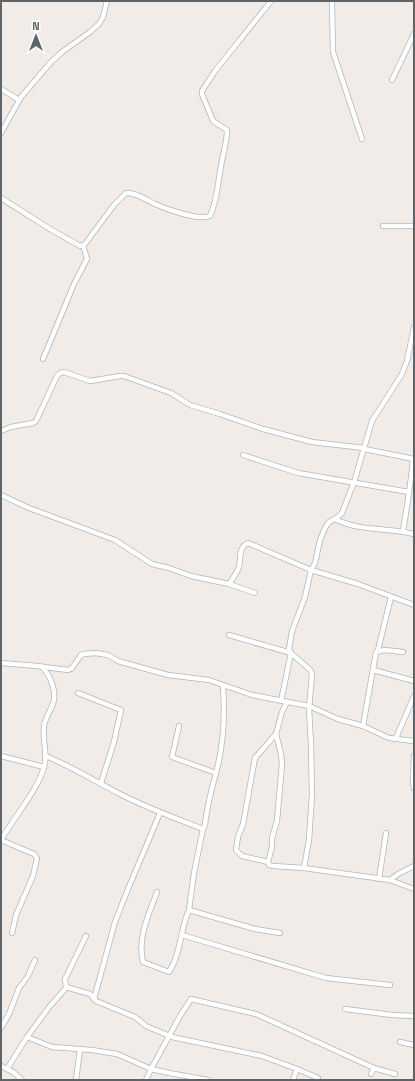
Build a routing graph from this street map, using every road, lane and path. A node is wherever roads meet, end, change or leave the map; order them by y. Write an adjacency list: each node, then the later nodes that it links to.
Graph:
1 (107, 1): 7 (street)
2 (271, 1): 13 (street)
3 (332, 1): 9 (street)
4 (414, 34): 5 (street)
5 (392, 80)
6 (1, 89): 7 (street)
7 (19, 100): 8 (street)
8 (1, 133)
9 (362, 139)
10 (1, 198): 13 (street)
11 (383, 226): 12 (street)
12 (414, 226)
13 (83, 245): 15 (street)
14 (414, 327): 17 (street)
15 (43, 359)
16 (1, 431): 17 (street)
17 (364, 448): 19 (street); 20 (street)
18 (243, 455): 20 (street)
19 (414, 459): 21 (street)
20 (354, 482): 21 (street); 23 (street)
21 (409, 492): 24 (street)
22 (1, 495): 27 (street)
23 (335, 519): 24 (street); 26 (street)
24 (404, 531): 25 (street)
25 (414, 534)
26 (311, 570): 27 (street); 29 (street); 34 (street)
27 (229, 584): 28 (street)
28 (255, 593)
29 (391, 597): 30 (street); 32 (street)
30 (414, 605)
31 (229, 635): 34 (street)
32 (378, 650): 33 (street); 37 (street)
33 (403, 652)
34 (291, 653): 42 (street); 44 (street)
35 (1, 663): 36 (street)
36 (42, 667): 39 (street); 51 (street)
37 (373, 670): 38 (street); 46 (street)
38 (414, 681)
39 (223, 686): 42 (street); 54 (street)
40 (78, 693): 55 (street)
41 (414, 696): 48 (street)
42 (281, 701): 43 (street)
43 (287, 702): 44 (street); 47 (street)
44 (309, 706): 46 (street); 63 (street)
45 (179, 726): 54 (street)
46 (363, 726): 48 (street)
47 (276, 734): 61 (street); 61 (street)
48 (396, 738): 49 (street)
49 (414, 741)
50 (1, 756): 53 (street)
51 (46, 756): 53 (street); 55 (street)
52 (414, 756): 56 (street)
53 (44, 767): 60 (street)
54 (216, 773): 58 (street)
55 (101, 783): 57 (street)
56 (414, 788)
57 (160, 813): 58 (street); 76 (street)
58 (203, 829): 68 (street)
59 (386, 833): 64 (street)
60 (1, 840): 69 (street)
61 (268, 862): 63 (street)
62 (414, 866): 65 (street)
63 (304, 868): 64 (street)
64 (379, 879): 65 (street)
65 (390, 880): 66 (street)
66 (414, 889)
67 (157, 892): 71 (street)
68 (189, 910): 70 (street); 71 (street)
69 (12, 933)
70 (280, 933)
71 (182, 935): 74 (street)
72 (86, 936): 75 (street)
73 (35, 960): 79 (street)
74 (390, 985)
75 (66, 987): 76 (street); 81 (street)
76 (94, 999): 80 (street)
77 (346, 1009): 78 (street)
78 (414, 1016)
79 (1, 1028)
80 (169, 1035): 86 (street); 88 (street); 89 (street)
81 (27, 1037): 84 (street); 87 (street)
82 (400, 1042): 83 (street)
83 (414, 1045)
84 (80, 1049): 88 (street); 94 (street)
85 (1, 1066): 87 (street)
86 (374, 1068): 90 (street); 91 (street)
87 (7, 1069): 93 (street)
88 (151, 1069): 95 (street); 96 (street)
89 (297, 1069): 92 (street); 97 (street)
90 (371, 1074)
91 (395, 1074)
92 (318, 1078)
93 (22, 1080)
94 (76, 1080)
95 (146, 1080)
96 (208, 1080)
97 (293, 1080)

